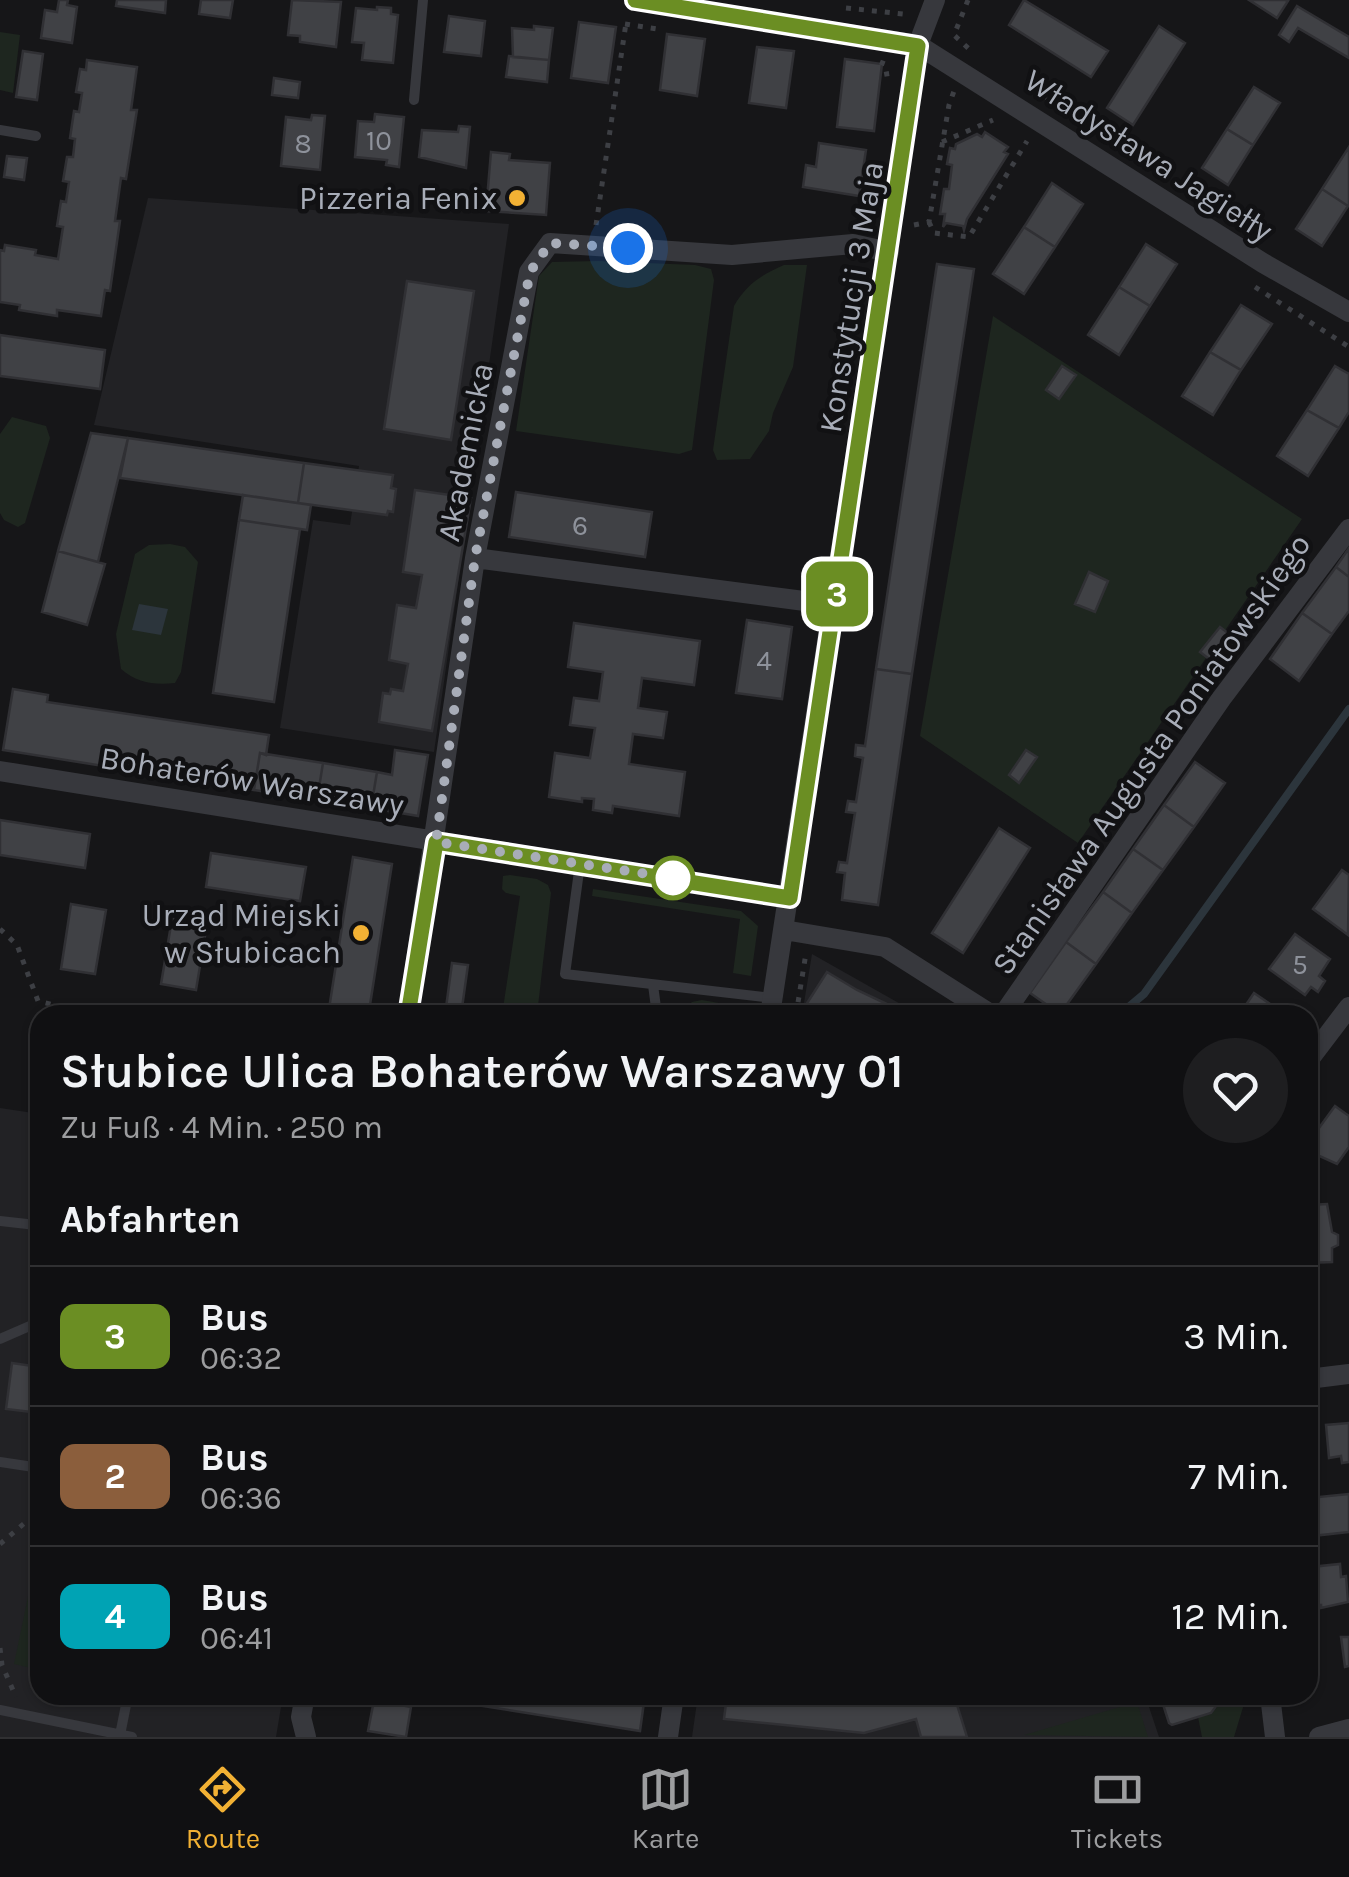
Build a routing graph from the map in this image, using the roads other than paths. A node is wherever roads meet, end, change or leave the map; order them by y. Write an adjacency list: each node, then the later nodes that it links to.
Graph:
1 (423, 0): 5 (lane)
2 (936, 0): 4 (street, Konstytucji 3 Maja)
3 (631, 6): 4 (street)
4 (918, 46): 8 (street, Konstytucji 3 Maja); 9 (street, Władysława Jagiełły)
5 (414, 100)
6 (0, 130): 7 (lane)
7 (36, 136)
8 (888, 252): 11 (street, Akademicka); 12 (street, Konstytucji 3 Maja)
9 (1349, 312)
10 (1349, 529): 24 (street, Stanisława Augusta Poniatowskiego)
11 (475, 558): 12 (street); 14 (street, Akademicka)
12 (835, 605): 16 (street, Konstytucji 3 Maja)
13 (0, 772): 14 (street, Bohaterów Warszawy)
14 (436, 842): 15 (street, Bohaterów Warszawy); 19 (street, Akademicka)
15 (580, 864): 16 (street, Bohaterów Warszawy); 18 (lane)
16 (790, 898): 17 (street, Konstytucji 3 Maja)
17 (784, 930): 22 (street, Konstytucji 3 Maja); 23 (street)
18 (653, 985): 20 (lane); 21 (lane)
19 (410, 1005)
20 (656, 1005)
21 (765, 1005)
22 (771, 1005)
23 (976, 1005)
24 (1010, 1005)
25 (1349, 1006): 26 (street)
26 (1318, 1048)
27 (0, 1220): 28 (lane)
28 (30, 1225)
29 (30, 1326): 30 (lane)
30 (0, 1339)
31 (1349, 1374): 32 (street)
32 (1318, 1378)
33 (0, 1462): 34 (lane)
34 (30, 1466)
35 (128, 1705): 41 (lane)
36 (304, 1705): 42 (street)
37 (673, 1705): 43 (street)
38 (1271, 1705): 44 (street)
39 (0, 1710): 41 (lane)
40 (1349, 1728): 45 (street)
41 (126, 1736)
42 (306, 1737)
43 (668, 1737)
44 (1275, 1737)
45 (1319, 1737)

